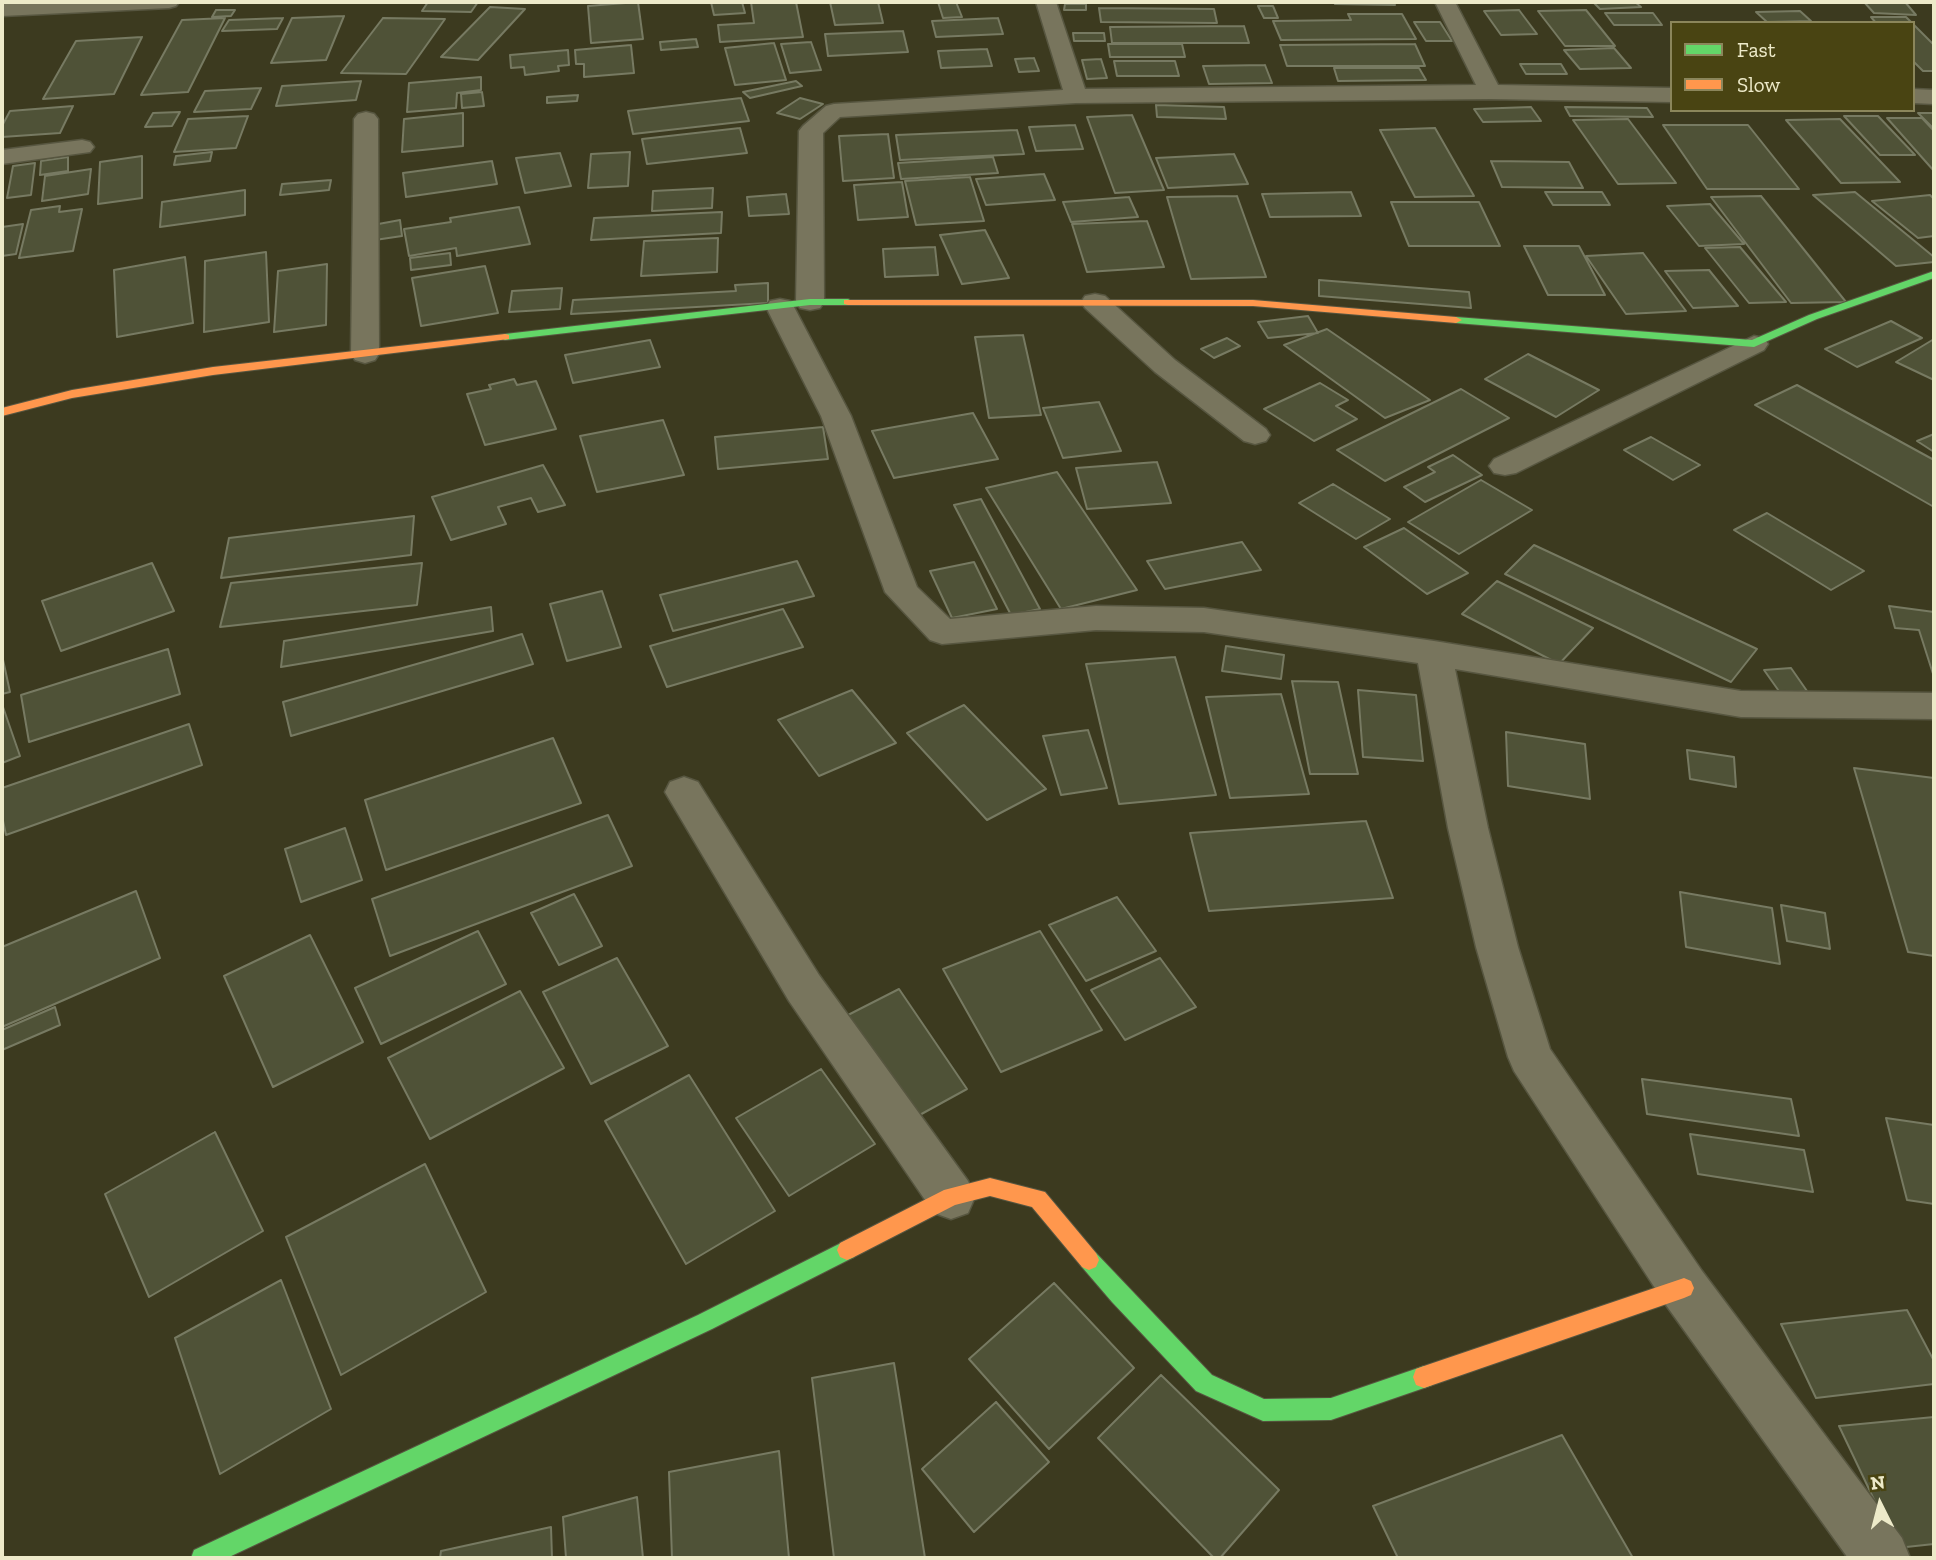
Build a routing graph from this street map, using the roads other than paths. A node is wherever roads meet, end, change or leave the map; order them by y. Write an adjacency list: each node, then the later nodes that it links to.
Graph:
1 (169, 2): 4 (street)
2 (1046, 2): 7 (street)
3 (1445, 2): 5 (street)
4 (2, 10)
5 (1490, 92): 6 (street); 7 (street)
6 (1670, 95)
7 (1076, 96): 15 (street)
8 (1915, 96): 9 (street)
9 (1934, 97)
10 (366, 119): 17 (street)
11 (82, 147): 12 (street)
12 (2, 157)
13 (1934, 274): 16 (street)
14 (1095, 302): 15 (street); 16 (street); 19 (street)
15 (795, 305): 17 (street); 21 (street)
16 (1754, 344): 20 (street)
17 (365, 354): 18 (street)
18 (2, 412)
19 (1255, 435)
20 (1505, 466)
21 (1434, 653): 22 (street); 25 (street)
22 (1934, 706)
23 (684, 792): 24 (street)
24 (951, 1198): 25 (street); 26 (street)
25 (1684, 1287): 27 (street)
26 (202, 1558)
27 (1882, 1558)

